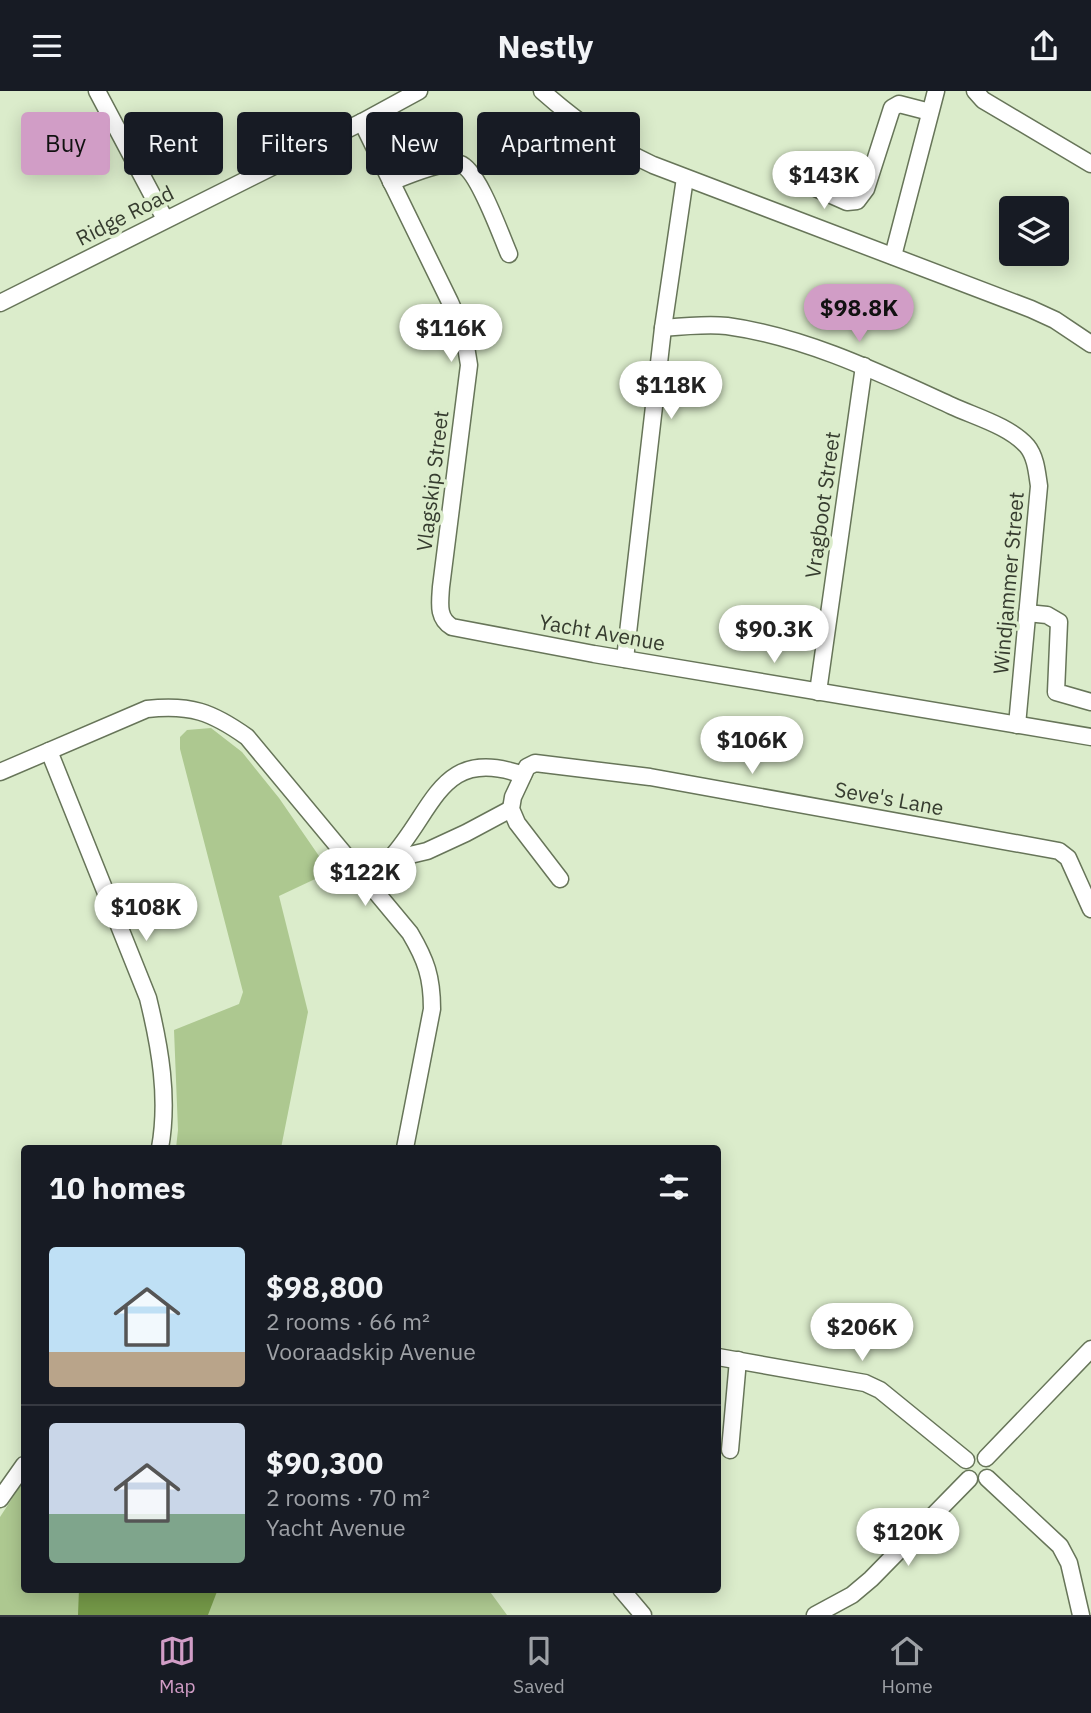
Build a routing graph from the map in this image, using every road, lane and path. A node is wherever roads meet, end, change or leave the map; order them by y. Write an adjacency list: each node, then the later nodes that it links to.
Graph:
1 (97, 91): 12 (street)
2 (419, 91): 7 (street, Ridge Road)
3 (542, 91): 10 (street)
4 (936, 91): 6 (street)
5 (975, 91): 8 (street)
6 (930, 112): 9 (street); 14 (street)
7 (362, 122): 11 (street, Vlagskip Street); 12 (street, Ridge Road)
8 (1091, 164)
9 (786, 175)
10 (685, 178): 14 (street); 16 (street)
11 (391, 182): 13 (street); 20 (street, Vlagskip Street)
12 (165, 219): 15 (street, Ridge Road)
13 (509, 254)
14 (893, 256): 17 (street)
15 (0, 303)
16 (663, 328): 18 (street); 21 (street)
17 (1091, 344)
18 (864, 366): 19 (street, Windjammer Street); 22 (street, Vragboot Street)
19 (1027, 613): 23 (street); 24 (street, Windjammer Street)
20 (441, 617): 21 (street, Yacht Avenue)
21 (625, 659): 22 (street, Yacht Avenue)
22 (818, 692): 24 (street, Yacht Avenue)
23 (1091, 702)
24 (1017, 725): 25 (street, Yacht Avenue)
25 (1091, 737)
26 (49, 751): 27 (street); 31 (street); 34 (street)
27 (0, 772)
28 (523, 775): 29 (street); 30 (street); 33 (street, Seve's Lane)
29 (511, 809): 30 (street); 32 (street)
30 (389, 860): 31 (street)
31 (365, 879): 35 (street)
32 (560, 879)
33 (1091, 909)
34 (160, 1145)
35 (406, 1145)
36 (721, 1357): 37 (street)
37 (738, 1360): 39 (street); 41 (street)
38 (1087, 1360): 40 (street)
39 (730, 1450)
40 (986, 1458): 41 (street); 43 (street)
41 (966, 1460): 44 (street)
42 (21, 1469): 45 (street)
43 (987, 1478): 44 (street); 49 (street)
44 (969, 1479): 48 (street)
45 (0, 1499)
46 (624, 1593): 47 (street)
47 (643, 1615)
48 (815, 1615)
49 (1081, 1615)

